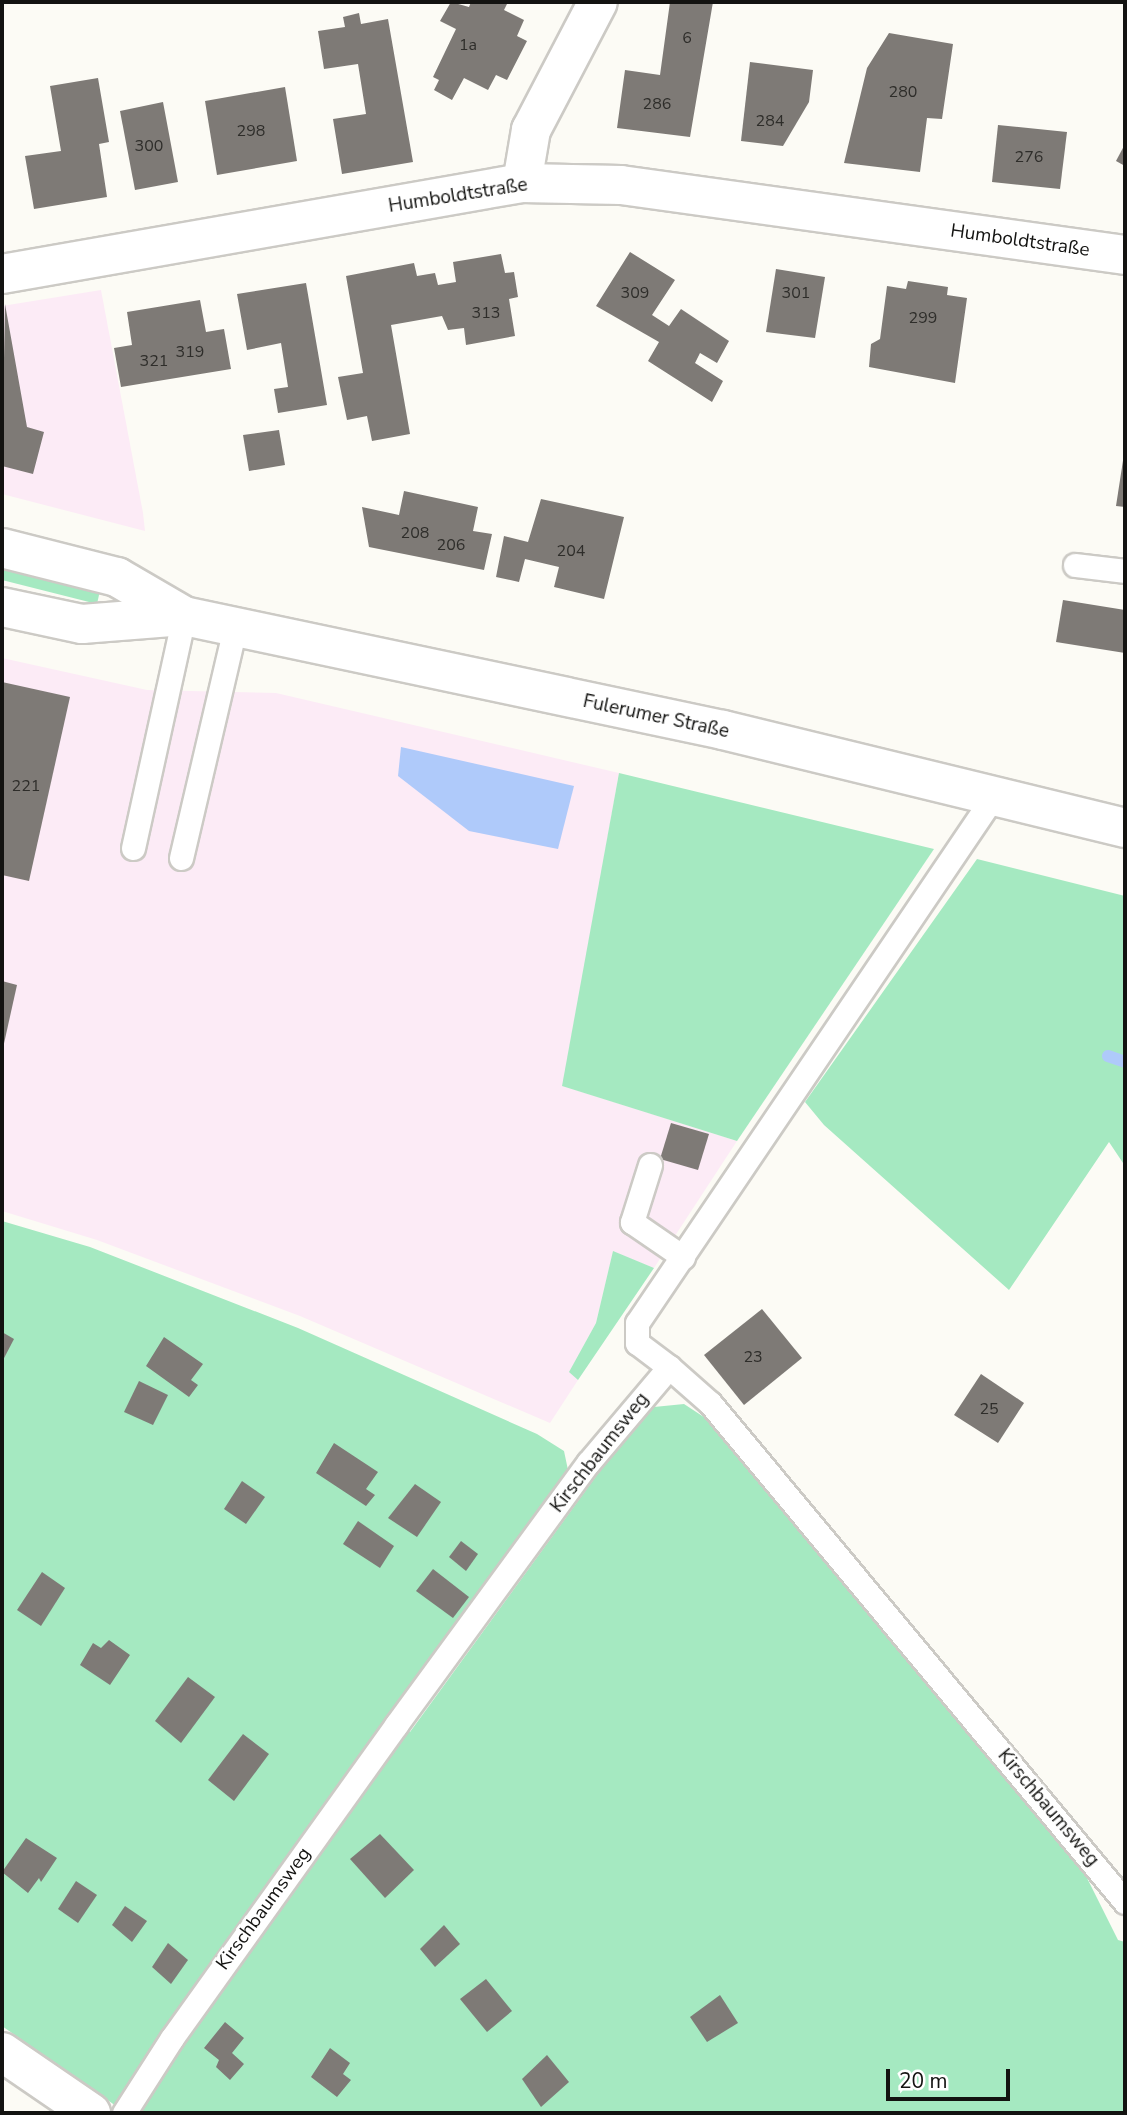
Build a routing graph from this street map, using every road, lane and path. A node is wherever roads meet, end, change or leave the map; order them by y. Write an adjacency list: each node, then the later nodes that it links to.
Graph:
1 (598, 2): 2 (street)
2 (522, 183): 3 (street, Humboldtstraße); 4 (street, Humboldtstraße)
3 (1125, 255)
4 (2, 274)
5 (2, 548): 9 (street, Fulerumer Straße)
6 (1074, 565): 7 (lane)
7 (1125, 571)
8 (2, 607): 9 (street, Fulerumer Straße)
9 (184, 616): 10 (street, Fulerumer Straße); 13 (lane)
10 (235, 628): 11 (street, Fulerumer Straße); 14 (lane)
11 (993, 797): 12 (street, Fulerumer Straße); 16 (lane)
12 (1125, 828)
13 (133, 848)
14 (181, 858)
15 (650, 1165): 16 (lane)
16 (683, 1256): 17 (lane)
17 (669, 1367): 18 (lane, Kirschbaumsweg); 21 (lane, Kirschbaumsweg)
18 (1125, 1902)
19 (2, 2052): 20 (street)
20 (90, 2113)
21 (124, 2113)

